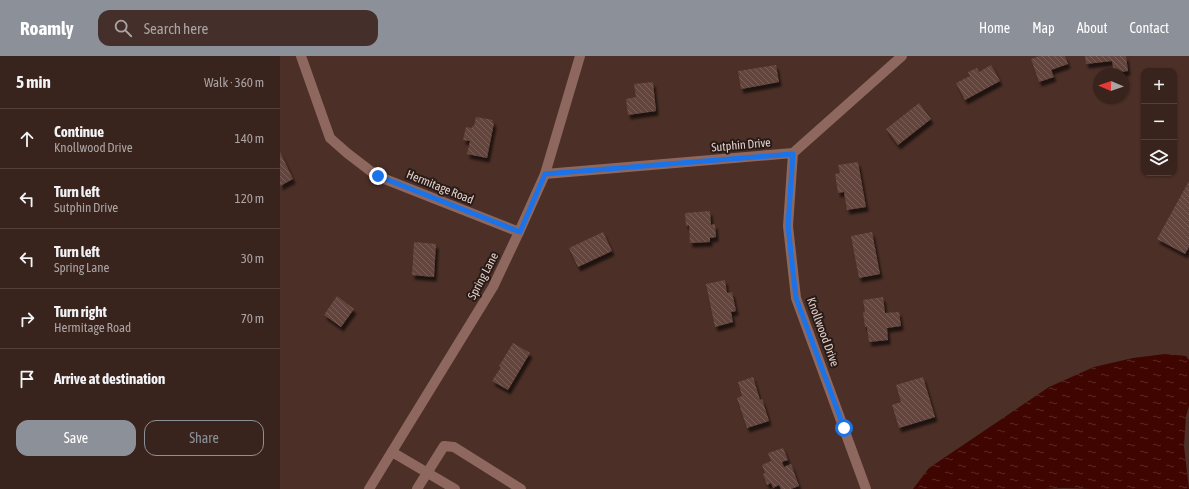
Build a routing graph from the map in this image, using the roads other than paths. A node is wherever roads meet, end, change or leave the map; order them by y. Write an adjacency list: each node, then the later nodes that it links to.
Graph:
1 (301, 56): 6 (street, Hermitage Road)
2 (580, 56): 5 (street, Spring Lane)
3 (902, 56): 4 (street)
4 (793, 154): 5 (street, Sutphin Drive); 13 (street, Knollwood Drive)
5 (545, 174): 6 (street, Spring Lane)
6 (520, 232): 7 (street, Spring Lane)
7 (392, 452): 8 (street); 9 (street, Spring Lane)
8 (428, 472): 10 (street); 11 (street); 12 (street)
9 (369, 489)
10 (417, 489)
11 (455, 489)
12 (521, 489)
13 (866, 489)

